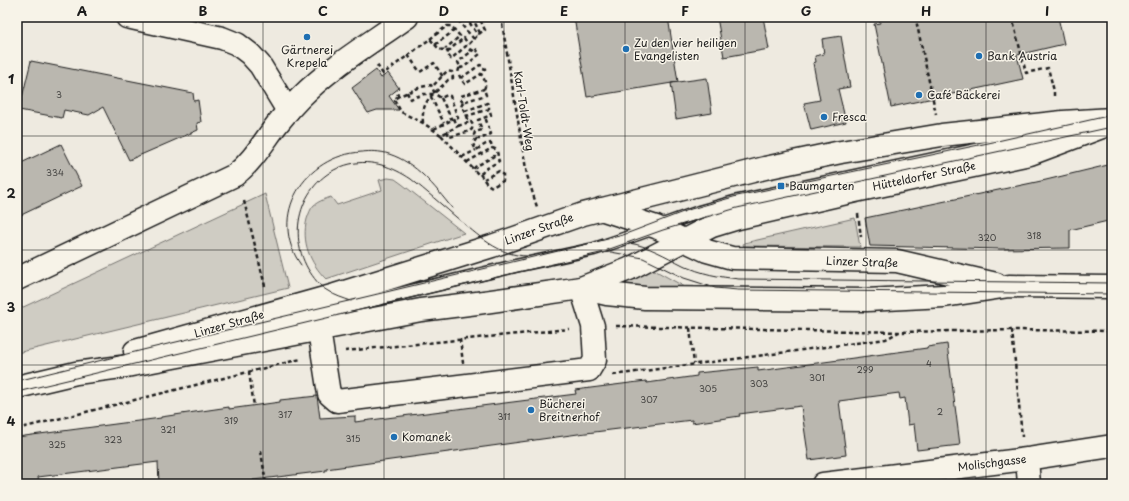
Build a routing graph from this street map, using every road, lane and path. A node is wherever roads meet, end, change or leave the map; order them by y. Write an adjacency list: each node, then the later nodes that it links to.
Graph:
1 (127, 17): 34 (main road)
2 (407, 17): 34 (main road)
3 (472, 17): 9 (path)
4 (479, 17): 9 (path)
5 (501, 17): 59 (path, Karl-Toldt-Weg)
6 (926, 17): 47 (path)
7 (1012, 17): 42 (path)
8 (455, 30): 10 (path); 12 (path); 14 (path)
9 (479, 34): 11 (path); 11 (path)
10 (430, 39): 12 (path); 17 (path)
11 (474, 39): 13 (path)
12 (435, 45): 14 (path)
13 (468, 45): 15 (path); 16 (path); 16 (path)
14 (445, 49): 16 (path)
15 (472, 51): 19 (path); 19 (path)
16 (448, 52)
17 (408, 55): 18 (path); 21 (path)
18 (375, 63)
19 (460, 67): 22 (path)
20 (481, 74): 22 (path); 22 (path); 24 (path)
21 (443, 77): 23 (path); 27 (path)
22 (461, 78)
23 (432, 87): 26 (path); 27 (path)
24 (484, 89): 31 (path); 31 (path)
25 (395, 91): 28 (path)
26 (407, 92): 27 (path); 28 (path)
27 (435, 94): 29 (path); 30 (path)
28 (399, 96): 40 (path)
29 (431, 97): 40 (path); 41 (path)
30 (441, 98): 37 (path); 37 (path)
31 (463, 102): 33 (path)
32 (488, 109): 33 (path); 35 (path); 36 (path)
33 (465, 110): 35 (path)
34 (288, 111): 64 (main road)
35 (467, 116): 39 (path)
36 (485, 117): 48 (path); 48 (path)
37 (453, 119): 41 (path); 43 (path)
38 (1112, 121): 42 (main road); 57 (main road, Hütteldorfer Straße); 61 (lane)
39 (469, 122): 43 (path); 45 (path)
40 (423, 123): 44 (path)
41 (444, 123): 44 (path)
42 (1056, 123): 47 (main road)
43 (458, 126): 45 (path)
44 (434, 129): 46 (path)
45 (447, 131): 46 (path)
46 (441, 135): 51 (path)
47 (942, 135): 60 (main road)
48 (476, 139): 50 (path)
49 (492, 148): 50 (path); 52 (path); 53 (path)
50 (476, 150): 51 (path)
51 (462, 157): 53 (path)
52 (497, 158): 54 (path); 55 (path)
53 (467, 162): 54 (path)
54 (474, 169): 55 (path)
55 (479, 174): 56 (path)
56 (484, 179): 56 (path)
57 (855, 191): 62 (main road, Hütteldorfer Straße); 63 (path)
58 (244, 201): 65 (path)
59 (537, 207)
60 (601, 209): 61 (main road, Linzer Straße); 79 (main road, Linzer Straße)
61 (656, 228): 62 (main road, Linzer Straße); 79 (lane)
62 (685, 240): 63 (main road, Linzer Straße); 68 (main road, Hütteldorfer Straße)
63 (864, 261): 66 (main road, Linzer Straße)
64 (17, 279)
65 (265, 286)
66 (1009, 286): 67 (main road, Linzer Straße); 68 (main road, Linzer Straße)
67 (1112, 287)
68 (581, 288): 69 (main road); 71 (main road, Linzer Straße)
69 (593, 326): 70 (path); 75 (path); 77 (main road)
70 (690, 328): 74 (path); 76 (path)
71 (319, 330): 75 (main road); 79 (main road, Linzer Straße)
72 (1012, 330): 73 (path); 74 (path); 83 (path)
73 (1112, 331)
74 (899, 332): 76 (path)
75 (323, 353): 77 (main road); 78 (path)
76 (694, 364): 77 (path)
77 (589, 370)
78 (250, 372): 81 (path); 82 (path)
79 (76, 373): 80 (main road, Linzer Straße)
80 (17, 387)
81 (254, 406)
82 (17, 429)
83 (1021, 433)
84 (1112, 446): 86 (main road, Molischgasse)
85 (261, 451): 87 (path)
86 (1027, 458): 88 (main road, Molischgasse); 89 (main road)
87 (266, 484)
88 (823, 484)
89 (1029, 484)

